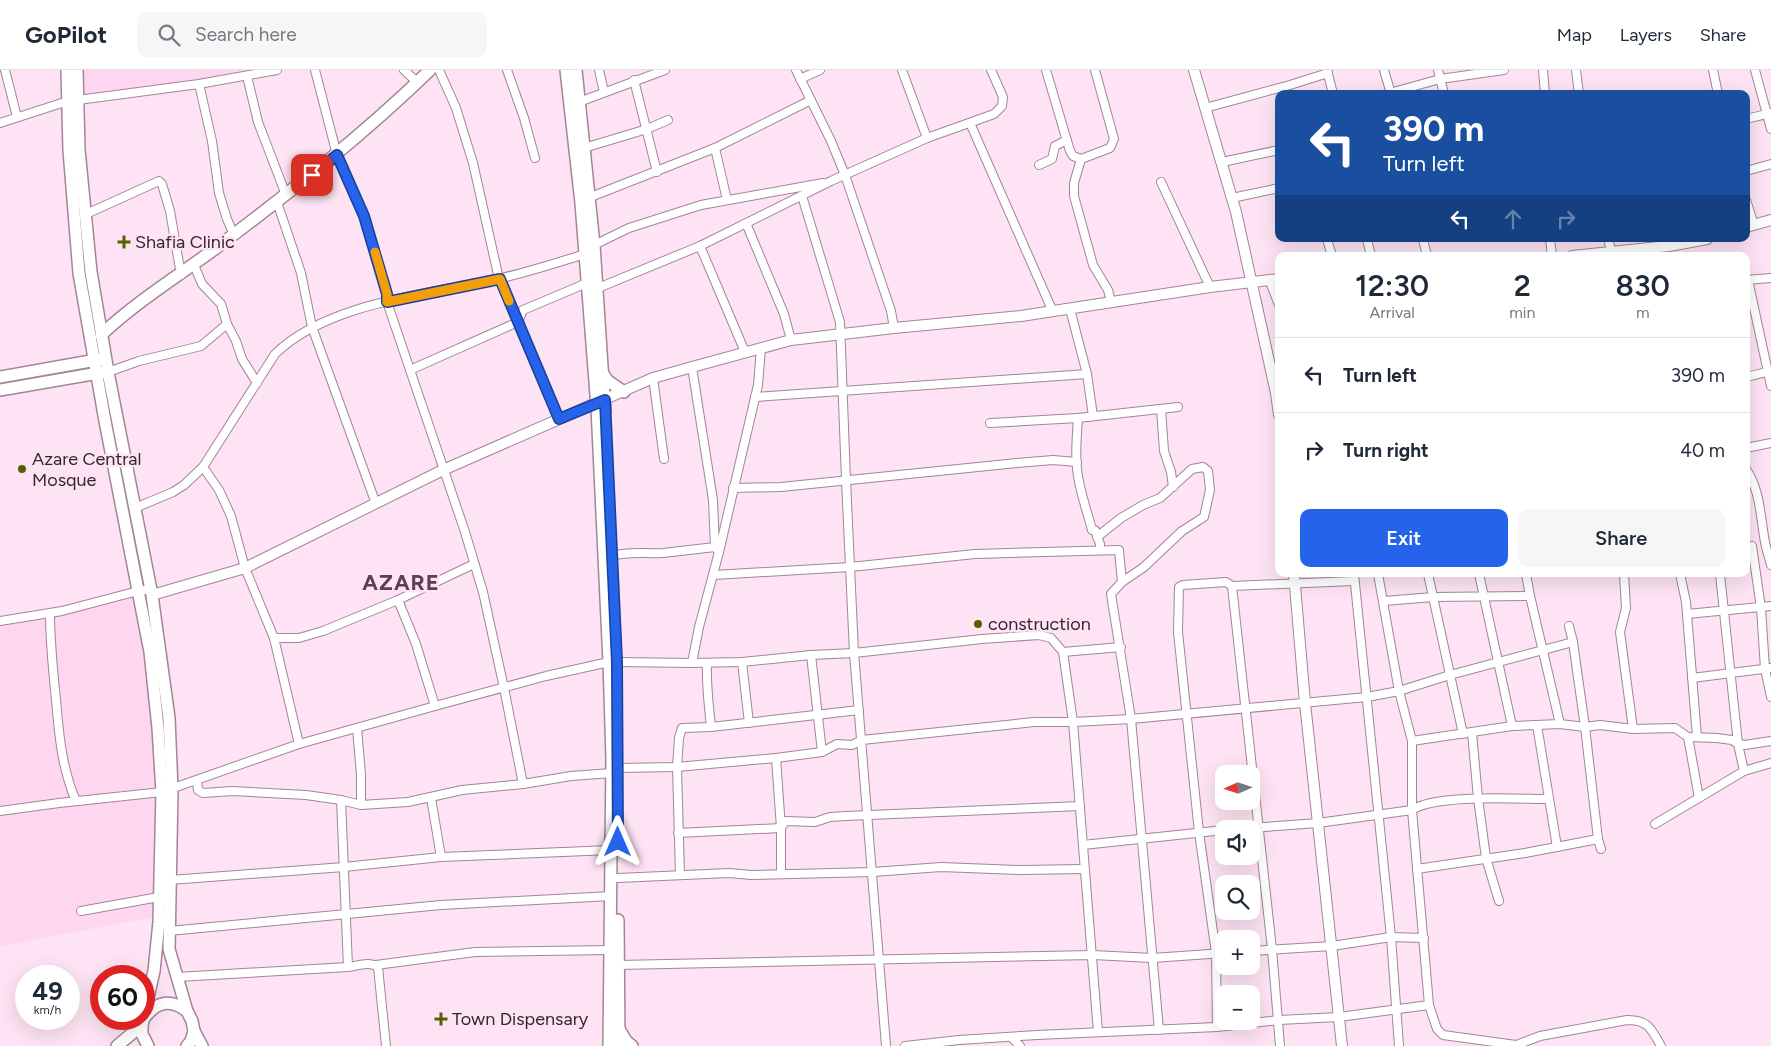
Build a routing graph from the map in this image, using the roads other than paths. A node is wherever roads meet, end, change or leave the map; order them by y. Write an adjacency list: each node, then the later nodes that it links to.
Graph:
1 (5, 70): 50 (street)
2 (67, 70): 45 (main road)
3 (77, 70): 45 (main road)
4 (277, 70): 29 (street)
5 (315, 70): 62 (street)
6 (404, 70): 33 (street)
7 (430, 70): 33 (main road)
8 (439, 70): 92 (street)
9 (507, 70): 63 (street)
10 (566, 70): 88 (main road)
11 (576, 70): 47 (main road)
12 (599, 70): 43 (street)
13 (665, 70): 32 (street)
14 (796, 70): 30 (street)
15 (820, 70): 30 (street)
16 (902, 70): 57 (street)
17 (991, 70): 53 (street)
18 (1046, 70): 58 (street)
19 (1094, 70): 64 (street)
20 (1194, 70): 48 (main road)
21 (1384, 70): 37 (street)
22 (1438, 70): 31 (street)
23 (1504, 70): 31 (street)
24 (1542, 70): 40 (street)
25 (1576, 70): 41 (street)
26 (1713, 70): 42 (street)
27 (1755, 70): 49 (street)
28 (1327, 72): 35 (street); 36 (street)
29 (247, 76): 34 (street); 77 (street)
30 (800, 79): 46 (street)
31 (1440, 79): 38 (street); 39 (street)
32 (634, 80): 43 (street); 55 (street)
33 (417, 82): 62 (main road)
34 (199, 84): 45 (street); 83 (street)
35 (1290, 90)
36 (1332, 90)
37 (1388, 90)
38 (1400, 90)
39 (1443, 90)
40 (1544, 90)
41 (1578, 90)
42 (1717, 90)
43 (604, 92): 47 (street)
44 (1275, 93): 48 (street)
45 (73, 100): 50 (street); 79 (main road); 110 (main road)
46 (811, 100): 60 (street); 70 (street)
47 (579, 102): 59 (main road)
48 (1205, 108): 65 (main road)
49 (1769, 114): 51 (street); 56 (street)
50 (17, 117): 54 (street)
51 (1750, 118)
52 (668, 120): 55 (street)
53 (970, 122): 57 (street); 103 (street)
54 (0, 123)
55 (647, 129): 59 (street); 69 (street)
56 (1771, 129)
57 (928, 138): 70 (street)
58 (1067, 140): 64 (street); 67 (street)
59 (584, 148): 75 (main road)
60 (715, 148): 69 (street); 78 (street)
61 (1275, 151): 65 (street)
62 (337, 155): 77 (main road); 99 (street)
63 (535, 158)
64 (1081, 159): 100 (street)
65 (1222, 162): 76 (main road)
66 (1771, 164): 68 (street)
67 (1039, 165)
68 (1750, 170)
69 (657, 172): 75 (street)
70 (845, 175): 71 (street); 108 (street)
71 (831, 181): 74 (street); 78 (street)
72 (1160, 182): 97 (street)
73 (1275, 189): 76 (street)
74 (802, 196): 81 (street); 109 (street)
75 (588, 198): 85 (main road)
76 (1232, 198): 95 (main road)
77 (282, 199): 83 (main road); 107 (street)
78 (727, 200): 85 (street)
79 (84, 215): 90 (street); 101 (main road)
80 (1771, 220): 82 (main road)
81 (746, 223): 86 (street); 111 (street)
82 (1750, 226)
83 (234, 235): 89 (main road)
84 (1669, 242): 87 (main road)
85 (594, 245): 96 (main road)
86 (700, 246): 96 (street); 113 (street)
87 (1627, 252)
88 (585, 254): 92 (street); 96 (main road)
89 (194, 265): 90 (main road); 106 (street)
90 (181, 275): 104 (main road)
91 (1771, 278): 94 (street)
92 (500, 279): 99 (street); 105 (street)
93 (1274, 279): 95 (main road)
94 (1750, 280)
95 (1251, 281): 97 (main road); 118 (main road)
96 (592, 286): 105 (street); 121 (main road); 132 (main road)
97 (1210, 287): 100 (main road)
98 (1750, 293): 119 (street)
99 (387, 302): 107 (street); 117 (street)
100 (1111, 302): 102 (main road)
101 (97, 309): 104 (main road); 110 (main road)
102 (1070, 309): 103 (main road); 122 (street)
103 (1053, 312): 108 (main road)
104 (122, 315): 110 (main road)
105 (518, 322): 117 (street); 137 (street)
106 (227, 324): 120 (street); 126 (street)
107 (312, 327): 126 (street); 149 (street)
108 (894, 328): 109 (main road)
109 (840, 334): 111 (main road); 129 (street)
110 (96, 337): 114 (main road); 115 (main road)
111 (791, 340): 112 (main road)
112 (761, 348): 113 (main road); 131 (street)
113 (745, 352): 116 (main road)
114 (100, 359): 115 (main road); 120 (main road)
115 (74, 364): 124 (main road)
116 (692, 367): 125 (main road); 153 (street)
117 (410, 370): 144 (street)
118 (1275, 370)
119 (1769, 372): 123 (street); 127 (street)
120 (102, 373): 128 (main road); 150 (main road); 172 (main road)
121 (603, 374): 130 (main road); 132 (main road)
122 (1087, 374): 129 (street); 135 (street)
123 (1750, 376)
124 (0, 377)
125 (653, 378): 130 (main road); 141 (street)
126 (257, 383): 143 (street)
127 (1771, 386)
128 (0, 390)
129 (842, 390): 131 (street); 146 (street)
130 (624, 392): 132 (main road)
131 (755, 397): 148 (street)
132 (601, 401): 137 (main road); 155 (main road); 193 (main road)
133 (1178, 407): 134 (street)
134 (1161, 409): 135 (street); 147 (street)
135 (1093, 416): 136 (street)
136 (1078, 418): 138 (street); 142 (street)
137 (559, 419): 144 (main road)
138 (990, 424)
139 (1771, 443): 140 (street)
140 (1750, 447)
141 (664, 459)
142 (1077, 462): 146 (street); 151 (street)
143 (203, 467): 150 (street); 159 (street)
144 (444, 470): 149 (main road); 156 (street)
145 (1750, 477): 152 (street)
146 (846, 480): 148 (street); 158 (street)
147 (1173, 487): 151 (street); 170 (street)
148 (733, 488): 153 (street)
149 (376, 504): 159 (main road)
150 (135, 508): 173 (main road)
151 (1097, 537): 154 (street)
152 (1755, 545): 157 (street); 180 (street)
153 (717, 549): 155 (street); 160 (street)
154 (1100, 550): 158 (street); 170 (street)
155 (612, 556): 193 (main road)
156 (474, 564): 177 (street); 202 (street)
157 (1771, 565)
158 (850, 567): 160 (street); 191 (street)
159 (245, 568): 173 (main road); 186 (street)
160 (714, 575): 196 (street)
161 (1354, 577): 169 (street); 204 (street)
162 (1379, 577): 178 (street)
163 (1429, 577): 175 (street)
164 (1480, 577): 176 (street)
165 (1527, 577): 174 (street)
166 (1624, 577): 221 (street)
167 (1681, 577): 183 (street)
168 (1720, 577): 181 (street)
169 (1294, 578): 171 (street); 206 (main road)
170 (1122, 582): 188 (street)
171 (1232, 586): 208 (street); 210 (street)
172 (138, 591): 173 (street); 182 (street); 239 (main road)
173 (152, 592): 239 (main road)
174 (1530, 596): 176 (street); 189 (street)
175 (1433, 597): 176 (street); 178 (street); 200 (street)
176 (1484, 597): 195 (street)
177 (398, 600): 186 (street); 207 (street)
178 (1384, 601): 203 (street)
179 (1771, 606): 180 (street)
180 (1762, 608): 181 (street); 198 (street)
181 (1724, 610): 183 (street); 199 (street)
182 (50, 613): 184 (street); 245 (street)
183 (1687, 614): 201 (street)
184 (0, 621)
185 (1569, 626): 187 (street)
186 (274, 638): 229 (street)
187 (1574, 642): 189 (street); 219 (street)
188 (1121, 647): 190 (street); 212 (street)
189 (1543, 650): 195 (street); 215 (street)
190 (1063, 652): 191 (street); 213 (street)
191 (854, 653): 192 (street); 209 (street)
192 (811, 655): 194 (street); 211 (street)
193 (613, 662): 196 (street); 202 (street); 235 (main road)
194 (742, 662): 197 (street); 214 (street)
195 (1499, 662): 200 (street); 217 (street)
196 (692, 663): 197 (street)
197 (706, 663): 218 (street)
198 (1768, 669): 199 (street); 205 (street)
199 (1730, 673): 201 (street); 230 (street)
200 (1450, 674): 203 (street); 223 (street)
201 (1692, 678): 224 (street)
202 (504, 688): 207 (street); 238 (street)
203 (1399, 690): 204 (street); 227 (street)
204 (1367, 697): 206 (street); 250 (street)
205 (1771, 697)
206 (1305, 703): 208 (street); 253 (main road)
207 (435, 706): 220 (street)
208 (1246, 709): 210 (street); 252 (street)
209 (859, 710): 211 (street); 226 (street)
210 (1187, 714): 212 (street); 258 (street)
211 (817, 716): 214 (street); 231 (street)
212 (1131, 719): 213 (street); 260 (street)
213 (1073, 722): 226 (street); 247 (street)
214 (749, 723): 218 (street)
215 (1560, 724): 216 (street); 219 (street)
216 (1537, 725): 217 (street); 242 (street)
217 (1512, 726): 222 (street)
218 (711, 727): 234 (street)
219 (1585, 727): 221 (street); 261 (street)
220 (357, 728): 229 (street); 246 (street)
221 (1633, 730): 225 (street)
222 (1472, 733): 223 (street); 241 (street)
223 (1463, 734): 227 (street)
224 (1698, 737): 225 (street); 230 (street)
225 (1688, 738): 243 (street)
226 (862, 740): 231 (street); 251 (street)
227 (1412, 741): 248 (street)
228 (1771, 741): 230 (street)
229 (300, 744): 237 (street)
230 (1738, 744): 236 (street)
231 (822, 752): 232 (street)
232 (776, 758): 234 (street); 256 (street)
233 (1771, 763): 236 (street)
234 (677, 767): 235 (street); 259 (street)
235 (615, 770): 238 (street); 266 (main road); 275 (main road)
236 (1744, 771): 243 (street)
237 (197, 780): 239 (street); 244 (street)
238 (523, 784): 240 (street)
239 (167, 791): 245 (street); 276 (main road); 278 (main road)
240 (431, 798): 246 (street); 267 (street)
241 (1478, 798): 242 (street); 248 (street); 268 (street)
242 (1549, 798): 264 (street)
243 (1699, 798): 254 (street)
244 (341, 800): 246 (street); 269 (street)
245 (76, 801): 249 (street)
246 (361, 805)
247 (1080, 806): 251 (street); 263 (street)
248 (1412, 810): 250 (street); 271 (street)
249 (0, 811)
250 (1378, 815): 253 (street); 284 (street)
251 (868, 817): 256 (street); 272 (street)
252 (1257, 820)
253 (1318, 823): 255 (street); 286 (main road)
254 (1655, 824)
255 (1260, 827)
256 (781, 828): 259 (street); 273 (street)
257 (1215, 831): 258 (street)
258 (1199, 832): 260 (street); 282 (street)
259 (678, 833): 274 (street)
260 (1141, 839): 263 (street); 292 (street)
261 (1598, 839): 264 (street); 265 (street)
262 (1260, 844): 287 (street)
263 (1083, 845): 270 (street)
264 (1557, 847): 268 (street)
265 (1601, 849)
266 (611, 850): 267 (street); 277 (main road)
267 (441, 857): 269 (street)
268 (1486, 858): 271 (street); 279 (street)
269 (344, 867): 276 (street); 281 (street)
270 (1084, 869): 272 (street); 291 (street)
271 (1418, 869): 285 (street)
272 (873, 872): 273 (street); 293 (street)
273 (781, 874): 274 (street)
274 (680, 875): 275 (street)
275 (618, 878): 296 (main road)
276 (170, 880): 283 (main road)
277 (611, 896): 281 (street); 288 (main road)
278 (159, 897): 280 (street); 294 (main road)
279 (1499, 901)
280 (81, 911)
281 (346, 914): 283 (street); 297 (street)
282 (1216, 930)
283 (169, 931): 298 (main road)
284 (1391, 937): 285 (street); 286 (street); 301 (street)
285 (1424, 938): 299 (street)
286 (1332, 946): 287 (street); 303 (main road)
287 (1272, 949): 289 (street); 304 (street)
288 (610, 950): 295 (street); 307 (main road)
289 (1260, 950)
290 (1215, 953): 292 (street)
291 (1092, 955): 292 (street); 293 (street); 312 (street)
292 (1152, 958): 310 (street)
293 (879, 960): 296 (street); 323 (street)
294 (155, 965)
295 (376, 965): 297 (street); 318 (street)
296 (618, 965): 307 (main road)
297 (348, 967): 298 (street)
298 (177, 977): 302 (main road)
299 (1429, 1005): 301 (street); 329 (street)
300 (155, 1007): 302 (main road)
301 (1396, 1008): 303 (street); 328 (street)
302 (187, 1011): 311 (main road)
303 (1339, 1017): 304 (street); 327 (main road)
304 (1279, 1020): 305 (street); 326 (street)
305 (1260, 1022)
306 (1215, 1027): 310 (street)
307 (614, 1028): 319 (main road); 320 (main road); 321 (main road); 322 (main road)
308 (134, 1030): 314 (main road)
309 (142, 1030): 315 (main road)
310 (1159, 1030): 312 (street)
311 (194, 1031): 316 (main road); 317 (main road)
312 (1098, 1032): 313 (street)
313 (1011, 1037): 324 (street); 325 (street)
314 (117, 1046)
315 (148, 1046)
316 (187, 1046)
317 (202, 1046)
318 (386, 1046)
319 (601, 1046)
320 (609, 1046)
321 (619, 1046)
322 (632, 1046)
323 (886, 1046)
324 (905, 1046)
325 (1020, 1046)
326 (1280, 1046)
327 (1342, 1046)
328 (1399, 1046)
329 (1515, 1046): 330 (street)
330 (1661, 1046)

